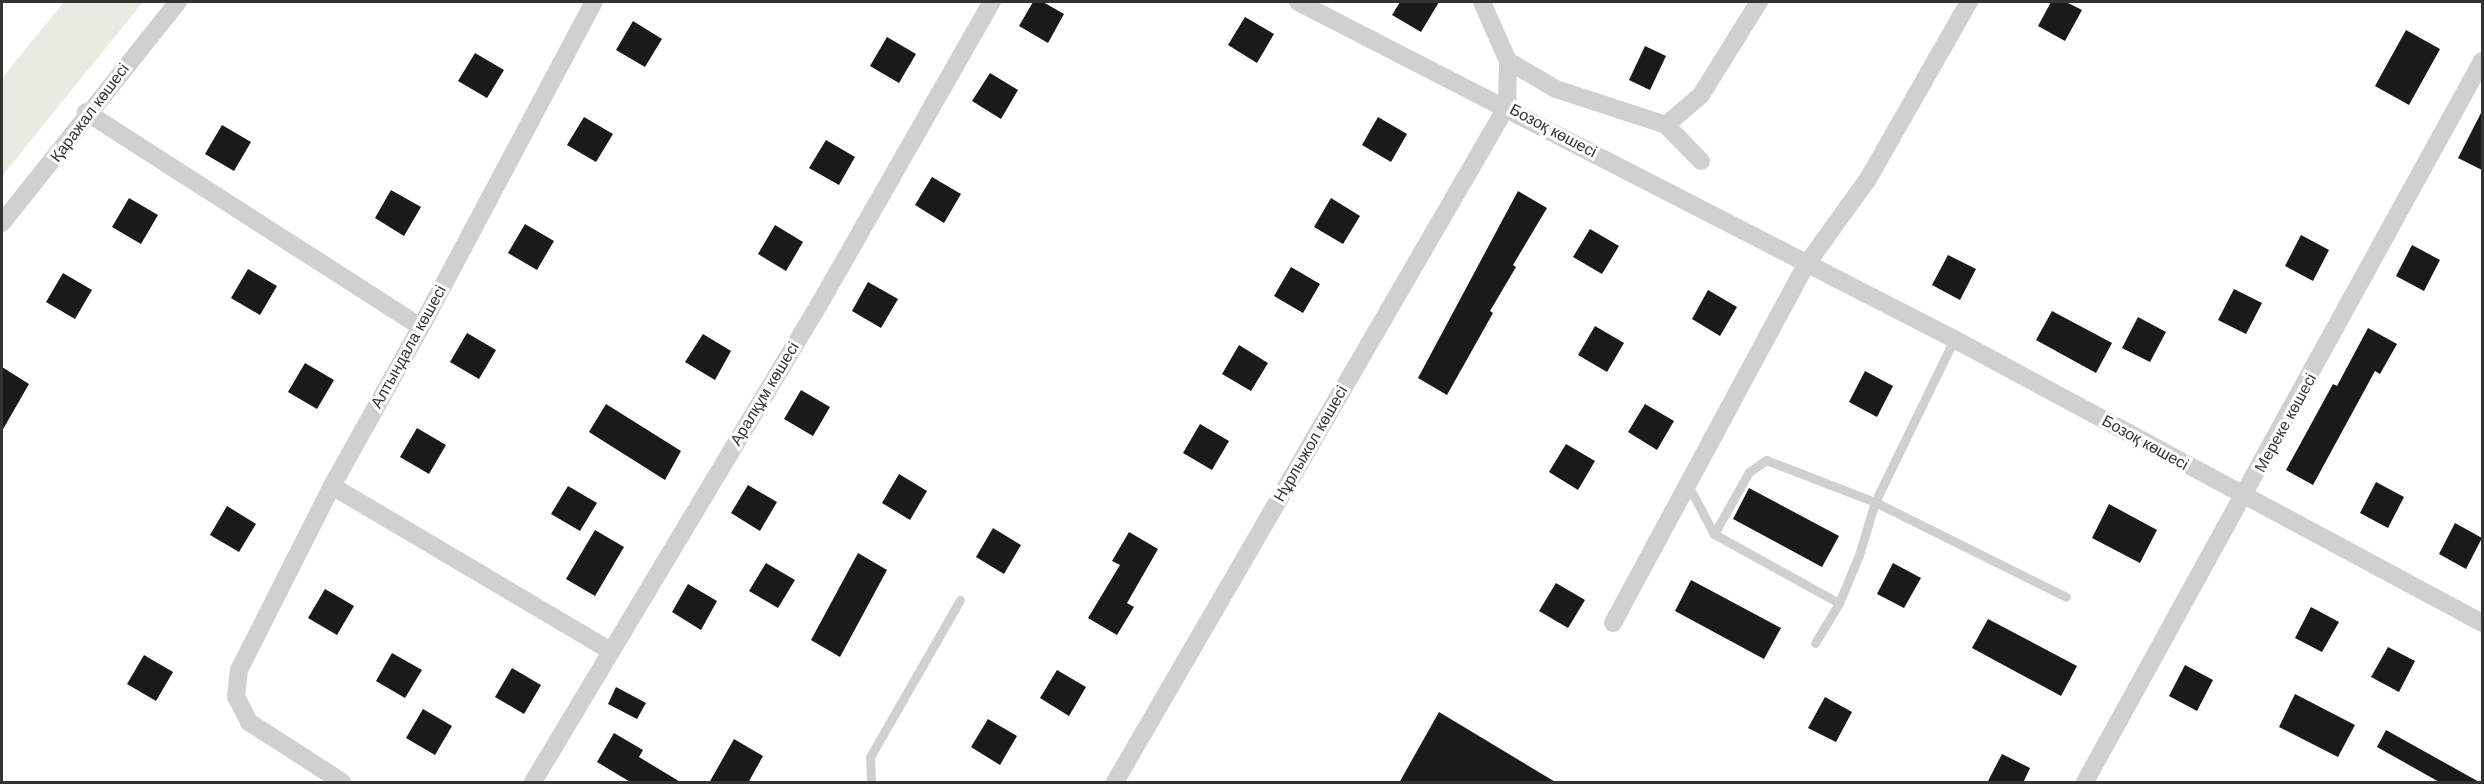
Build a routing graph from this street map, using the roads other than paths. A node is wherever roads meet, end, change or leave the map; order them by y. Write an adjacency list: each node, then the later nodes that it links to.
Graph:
1 (178, 2): 11 (street, Қаражал көшесі)
2 (594, 2): 16 (street, Алтындала көшесі)
3 (992, 2): 29 (street, Аралқұм көшесі)
4 (1298, 2): 10 (street, Бозоқ көшесі)
5 (1482, 2): 8 (street)
6 (1759, 2): 12 (street)
7 (1969, 2): 15 (street)
8 (1508, 61): 10 (street); 12 (street)
9 (2482, 61): 20 (street, Мереке көшесі)
10 (1507, 106): 15 (street, Бозоқ көшесі); 33 (street, Нұрлыжол көшесі)
11 (86, 112): 14 (street, Қаражал көшесі); 16 (street)
12 (1666, 125): 13 (street)
13 (1701, 161)
14 (2, 223)
15 (1806, 265): 17 (street, Бозоқ көшесі); 19 (street)
16 (421, 327): 18 (street, Алтындала көшесі)
17 (1954, 339): 20 (street, Бозоқ көшесі); 21 (lane)
18 (332, 486): 29 (street); 30 (street, Алтындала көшесі)
19 (1689, 486): 22 (lane); 26 (street)
20 (2245, 497): 27 (street, Бозоқ көшесі); 34 (street, Мереке көшесі)
21 (1875, 502): 22 (lane); 23 (lane); 25 (lane)
22 (1714, 534): 25 (lane)
23 (2066, 597)
24 (960, 600): 32 (lane)
25 (1839, 603): 28 (lane)
26 (1613, 623)
27 (2482, 623)
28 (1815, 643)
29 (609, 650): 31 (street, Аралқұм көшесі)
30 (342, 783)
31 (533, 783)
32 (870, 783)
33 (1115, 783)
34 (2085, 783)

